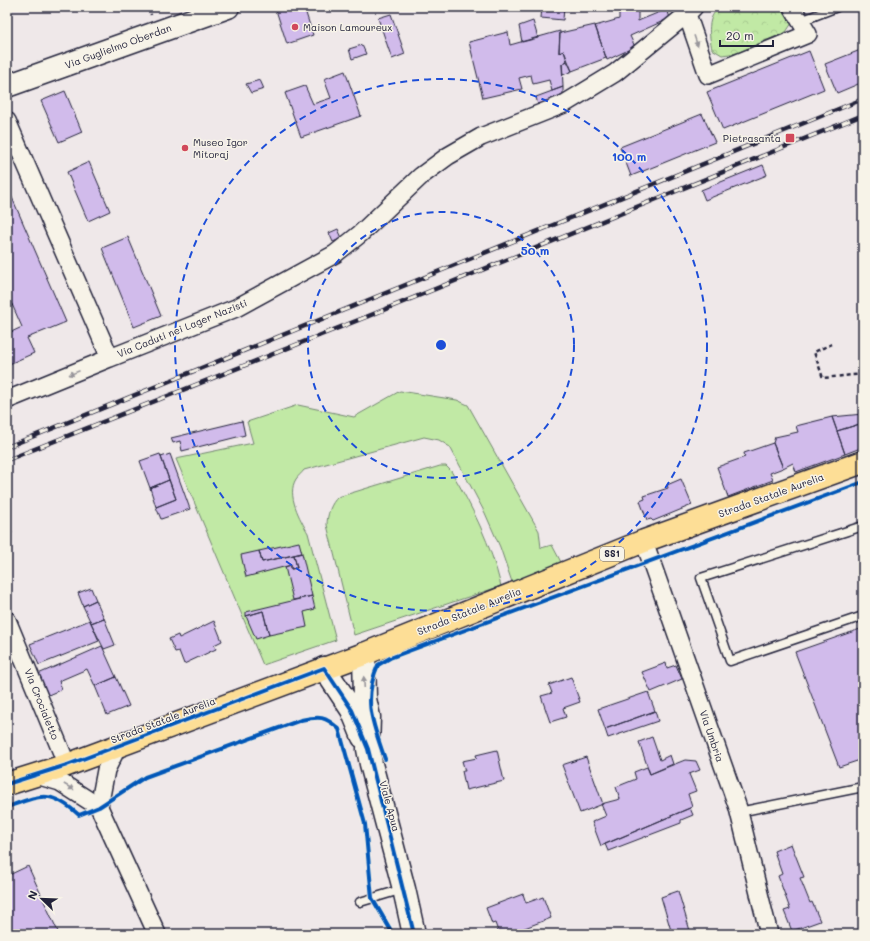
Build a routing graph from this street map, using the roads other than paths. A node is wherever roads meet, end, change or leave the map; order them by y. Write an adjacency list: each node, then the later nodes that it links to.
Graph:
1 (228, 7): 5 (street, Via Guglielmo Oberdan)
2 (837, 7): 4 (lane)
3 (691, 10): 4 (street, one-way to 4); 7 (street, Via Caduti nei Lager Nazisti)
4 (796, 14)
5 (7, 86)
6 (7, 121): 7 (street, Via Caduti nei Lager Nazisti)
7 (110, 358): 8 (street, one-way to 8)
8 (7, 400)
9 (863, 462): 11 (main road, Strada Statale Aurelia / SS1)
10 (863, 526): 12 (lane)
11 (644, 541): 14 (main road, Strada Statale Aurelia / SS1); 23 (street, Via Umbria)
12 (863, 616)
13 (7, 620): 18 (street, Via Crocialetto)
14 (364, 654): 15 (main road, Strada Statale Aurelia / SS1); 17 (street, Viale Apua, one-way to 14)
15 (324, 668): 16 (main road, Strada Statale Aurelia / SS1); 17 (street, Viale Apua)
16 (118, 746): 18 (main road, Strada Statale Aurelia / SS1); 22 (street)
17 (368, 749): 24 (street, Viale Apua)
18 (67, 765): 19 (main road, Strada Statale Aurelia / SS1)
19 (36, 775): 20 (main road, Strada Statale Aurelia / SS1); 22 (street, one-way to 22)
20 (7, 784)
21 (863, 787): 23 (lane)
22 (99, 807): 26 (street)
23 (739, 812): 28 (street, Via Umbria)
24 (404, 889): 25 (lane); 27 (street, Viale Apua)
25 (360, 902)
26 (157, 934)
27 (414, 934)
28 (769, 934)

